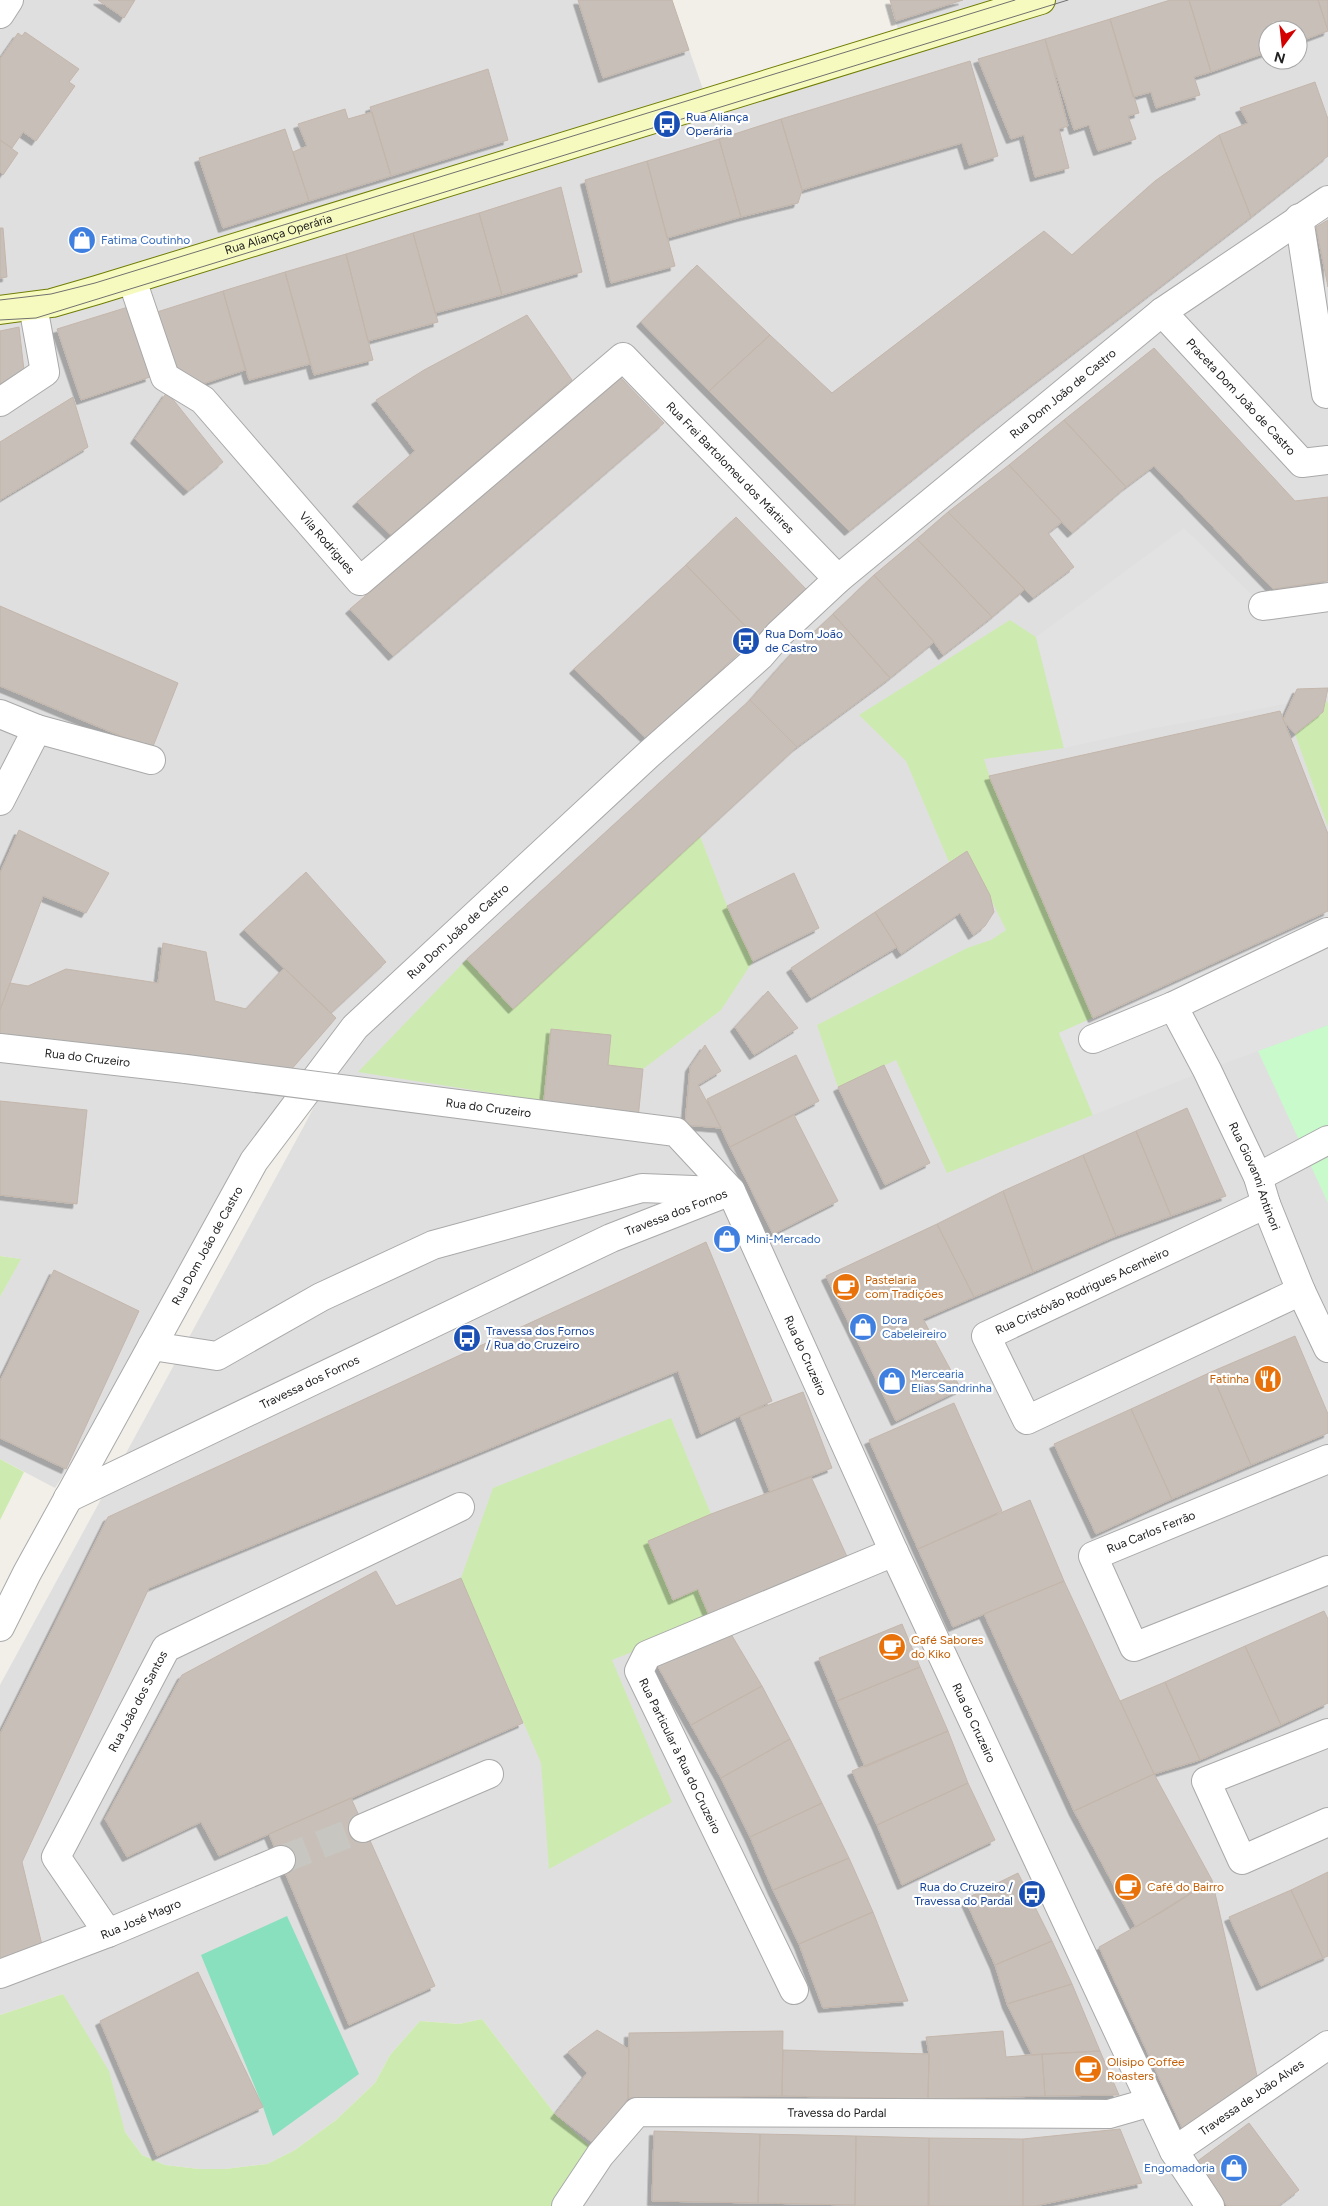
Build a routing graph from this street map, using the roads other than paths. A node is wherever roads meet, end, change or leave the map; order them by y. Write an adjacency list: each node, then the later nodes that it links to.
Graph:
1 (9, 0): 3 (street)
2 (1041, 0): 6 (street, Rua Aliança Operária)
3 (0, 14)
4 (1328, 200): 5 (street, Rua Dom João de Castro)
5 (1299, 218): 9 (street, Rua Dom João de Castro); 11 (street)
6 (132, 280): 7 (street, Rua Aliança Operária); 10 (street, Vila Rodrigues)
7 (33, 306): 8 (street, Rua Aliança Operária); 12 (street)
8 (0, 310)
9 (1162, 312): 13 (street, Praceta Dom João de Castro); 14 (street, Rua Dom João de Castro)
10 (623, 357): 14 (street, Rua Frei Bartolomeu dos Mártires)
11 (1326, 394)
12 (0, 402)
13 (1328, 460)
14 (838, 579): 30 (street, Rua Dom João de Castro)
15 (1328, 597): 16 (street)
16 (1263, 606)
17 (0, 714): 18 (street)
18 (37, 729): 19 (street); 20 (street)
19 (151, 760)
20 (0, 801)
21 (1327, 932): 22 (street)
22 (1173, 1006): 23 (street); 26 (street, Rua Giovanni Antinori)
23 (1094, 1038)
24 (0, 1048): 27 (street, Rua do Cruzeiro, bridge)
25 (1328, 1140): 26 (street)
26 (1258, 1177): 28 (street, Rua Giovanni Antinori)
27 (731, 1191): 30 (street, Travessa dos Fornos); 33 (street, Travessa dos Fornos); 35 (street, Rua do Cruzeiro)
28 (1266, 1204): 29 (street, Rua Giovanni Antinori); 29 (street, Rua Cristóvão Rodrigues Acenheiro)
29 (1301, 1291): 31 (street, Rua Giovanni Antinori)
30 (152, 1346): 33 (street, Rua Dom João de Castro)
31 (1328, 1348)
32 (1328, 1459): 36 (street, Rua Carlos Ferrão)
33 (68, 1498): 37 (street, Rua Dom João de Castro)
34 (460, 1507): 43 (street, Rua João dos Santos)
35 (894, 1552): 45 (street, Rua Particular à Rua do Cruzeiro); 47 (street, Rua do Cruzeiro)
36 (1328, 1570)
37 (0, 1627)
38 (1328, 1733): 40 (street)
39 (489, 1774): 41 (street)
40 (1328, 1822)
41 (363, 1828)
42 (281, 1860): 43 (street, Rua José Magro)
43 (108, 1933): 44 (street, Rua José Magro)
44 (0, 1974)
45 (794, 1990)
46 (1328, 2045): 48 (street, Travessa de João Alves)
47 (1151, 2102): 48 (street, Rua do Cruzeiro); 49 (street, Travessa do Pardal)
48 (1174, 2151): 50 (street, Rua do Cruzeiro)
49 (566, 2206)
50 (1210, 2206)

